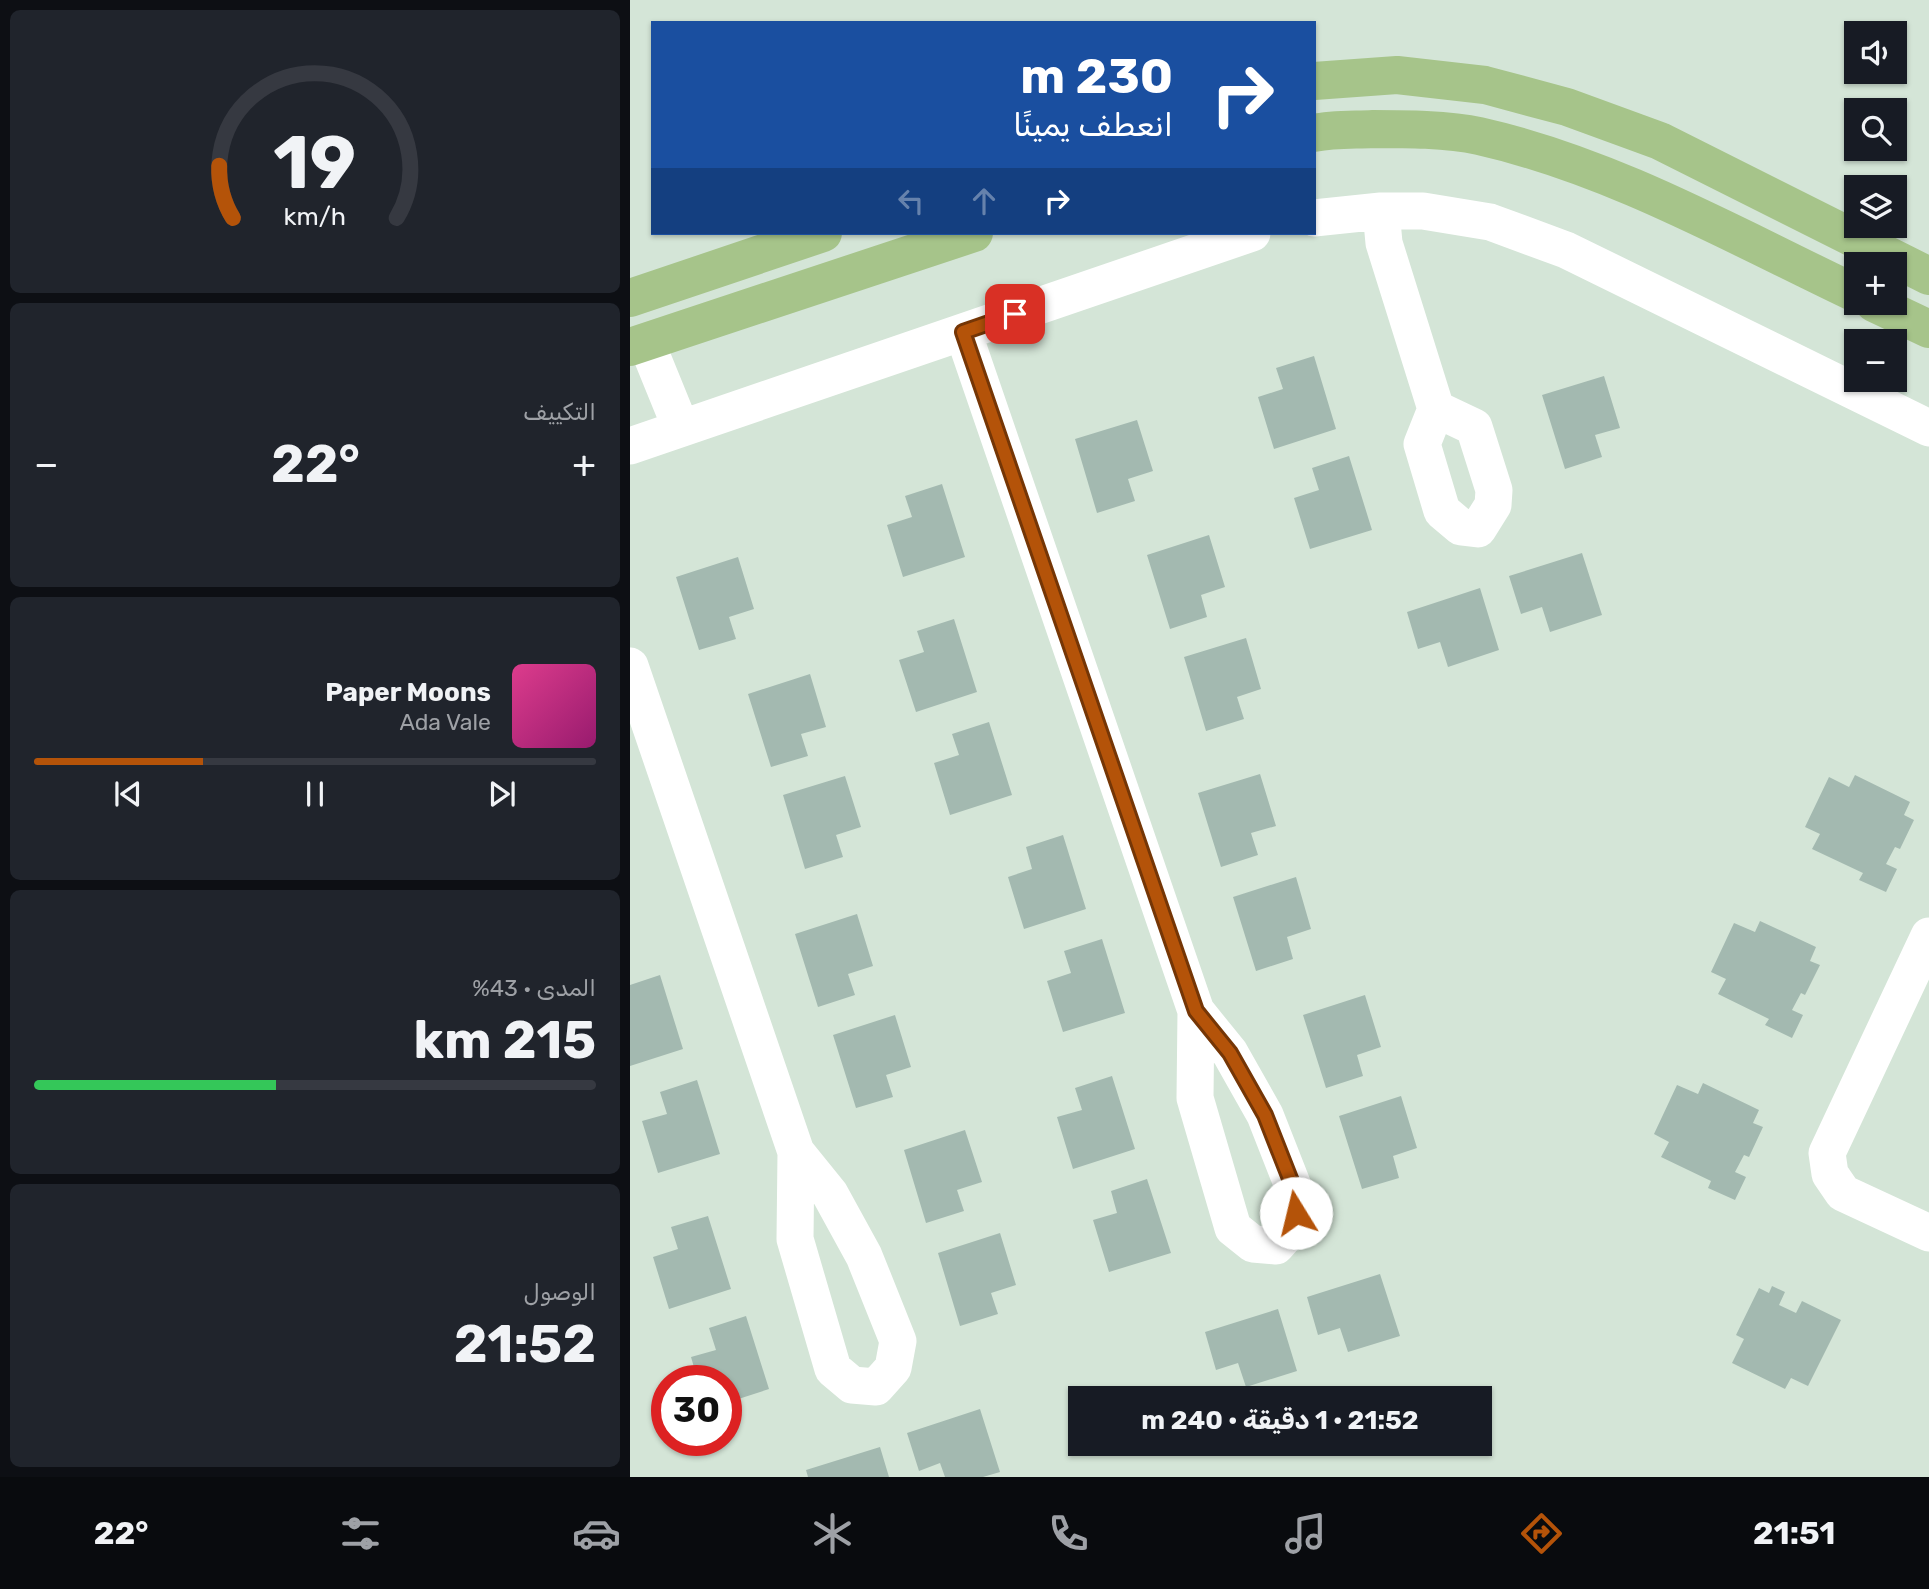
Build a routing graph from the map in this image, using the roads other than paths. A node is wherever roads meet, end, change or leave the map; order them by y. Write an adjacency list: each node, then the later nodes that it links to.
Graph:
1 (1316, 81): 8 (main road)
2 (1316, 133): 9 (main road)
3 (1381, 211): 4 (street); 15 (street); 17 (street)
4 (1316, 218)
5 (816, 235): 10 (main road)
6 (968, 235): 14 (main road)
7 (1246, 235): 13 (street)
8 (1929, 276)
9 (1844, 289)
10 (630, 298)
11 (1899, 315): 12 (main road)
12 (1929, 329)
13 (963, 332): 16 (street); 21 (street)
14 (638, 344): 16 (street)
15 (1436, 409)
16 (681, 428): 18 (street)
17 (1929, 428)
18 (630, 446)
19 (630, 666): 22 (street)
20 (1929, 936): 23 (street)
21 (1196, 1011): 21 (street)
22 (796, 1152): 22 (street)
23 (1929, 1233)

